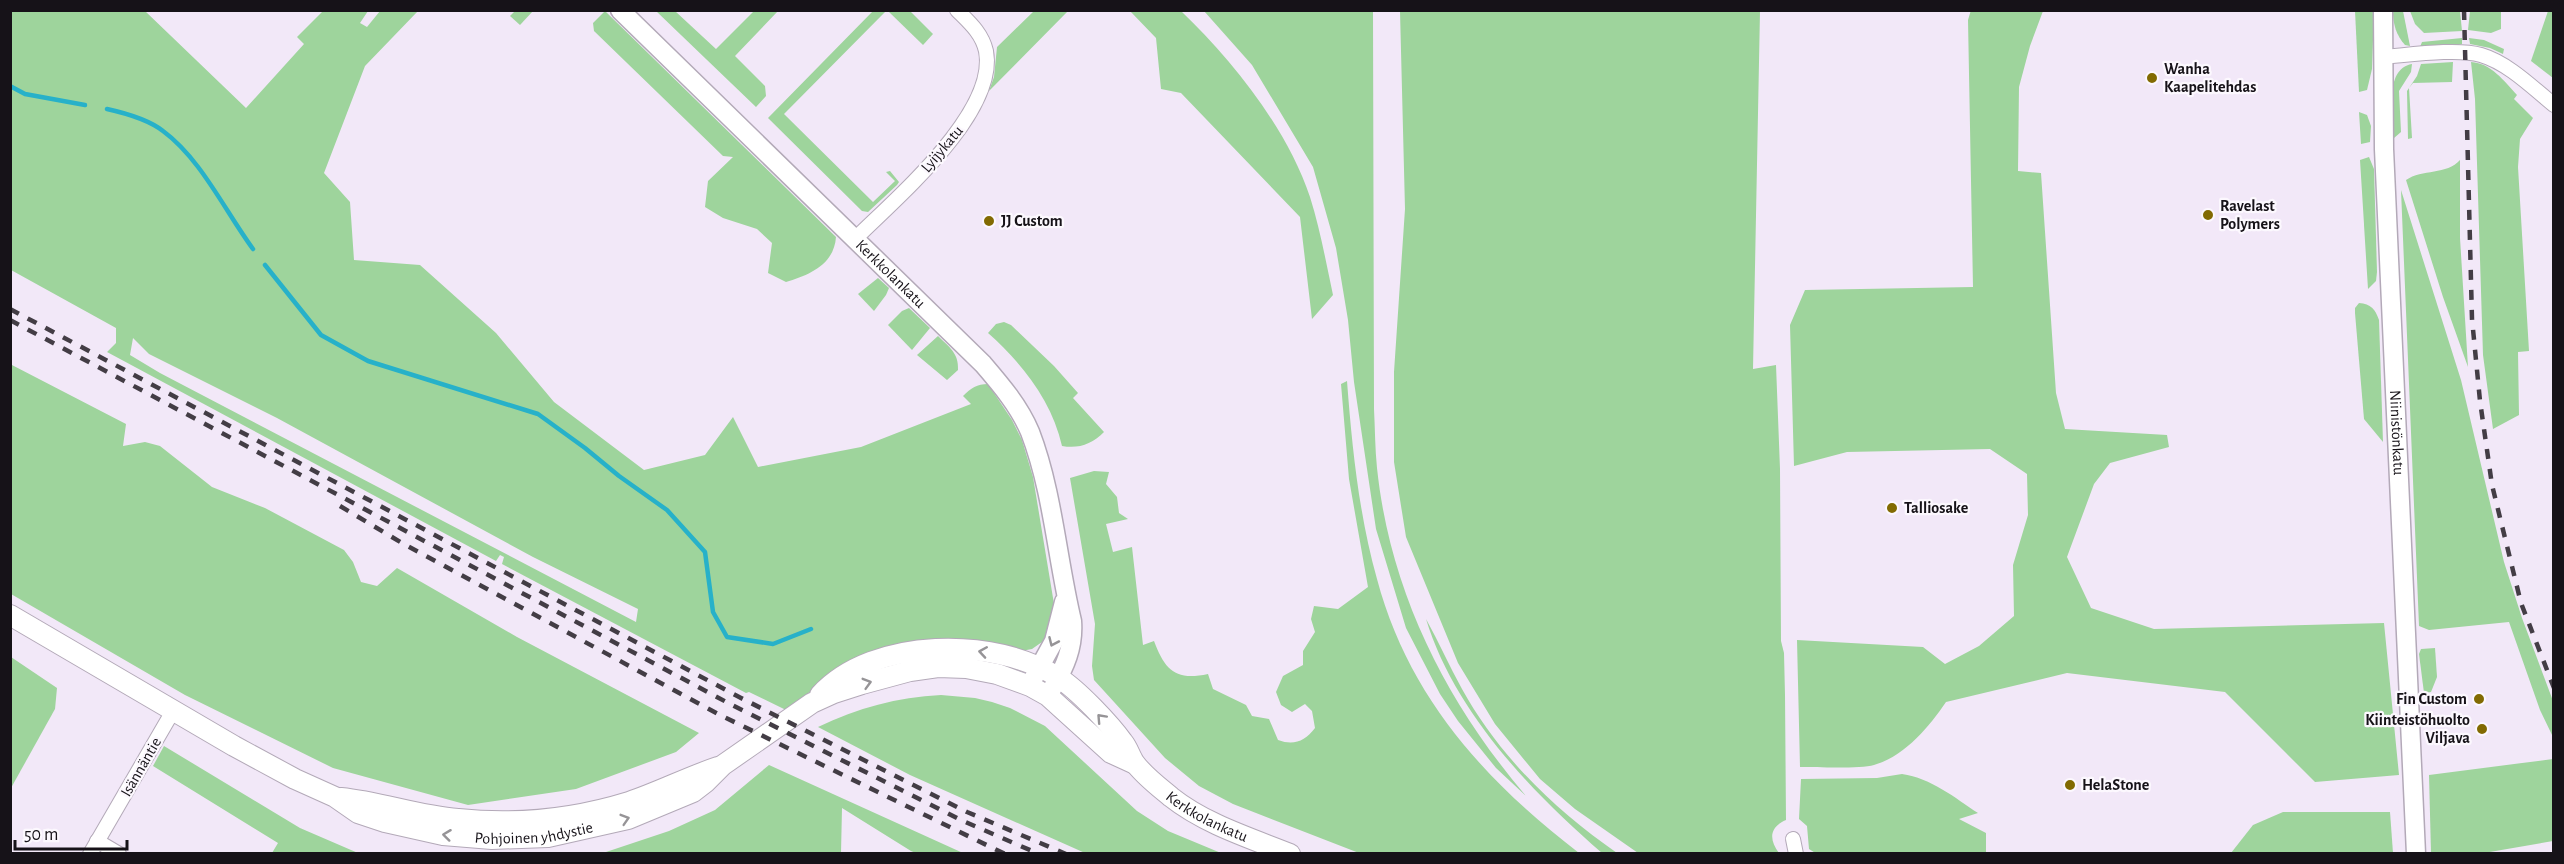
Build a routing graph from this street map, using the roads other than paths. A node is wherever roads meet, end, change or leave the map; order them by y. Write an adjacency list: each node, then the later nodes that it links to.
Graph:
1 (620, 10): 6 (street, Kerkkolankatu)
2 (957, 10): 6 (street, Lyijykatu)
3 (2383, 10): 4 (street, Niinistönkatu)
4 (2383, 57): 5 (street); 23 (street, Niinistönkatu)
5 (2553, 105)
6 (855, 239): 7 (street, Kerkkolankatu)
7 (1066, 594): 9 (street, Kerkkolankatu, one-way to 9); 10 (street, Kerkkolankatu)
8 (10, 615): 14 (main road, Pohjoinen yhdystie)
9 (1039, 668): 10 (main road, Kerkkolankatu); 11 (street, Kerkkolankatu); 13 (main road, Pohjoinen yhdystie, one-way to 13)
10 (1059, 678): 12 (street, Kerkkolankatu); 15 (main road, Kerkkolankatu, one-way to 10)
11 (1030, 686): 12 (main road, Kerkkolankatu); 13 (main road, Pohjoinen yhdystie, one-way to 11)
12 (1048, 696): 15 (main road, Kerkkolankatu)
13 (812, 703): 16 (main road, Pohjoinen yhdystie)
14 (173, 711): 17 (main road, Pohjoinen yhdystie, one-way to 14); 19 (street, Isännäntie)
15 (1135, 764): 21 (main road, Kerkkolankatu)
16 (548, 836): 17 (main road, Pohjoinen yhdystie)
17 (527, 837)
18 (1793, 838): 22 (street)
19 (94, 848): 20 (street)
20 (119, 854)
21 (1290, 854)
22 (1796, 854)
23 (2416, 854)

